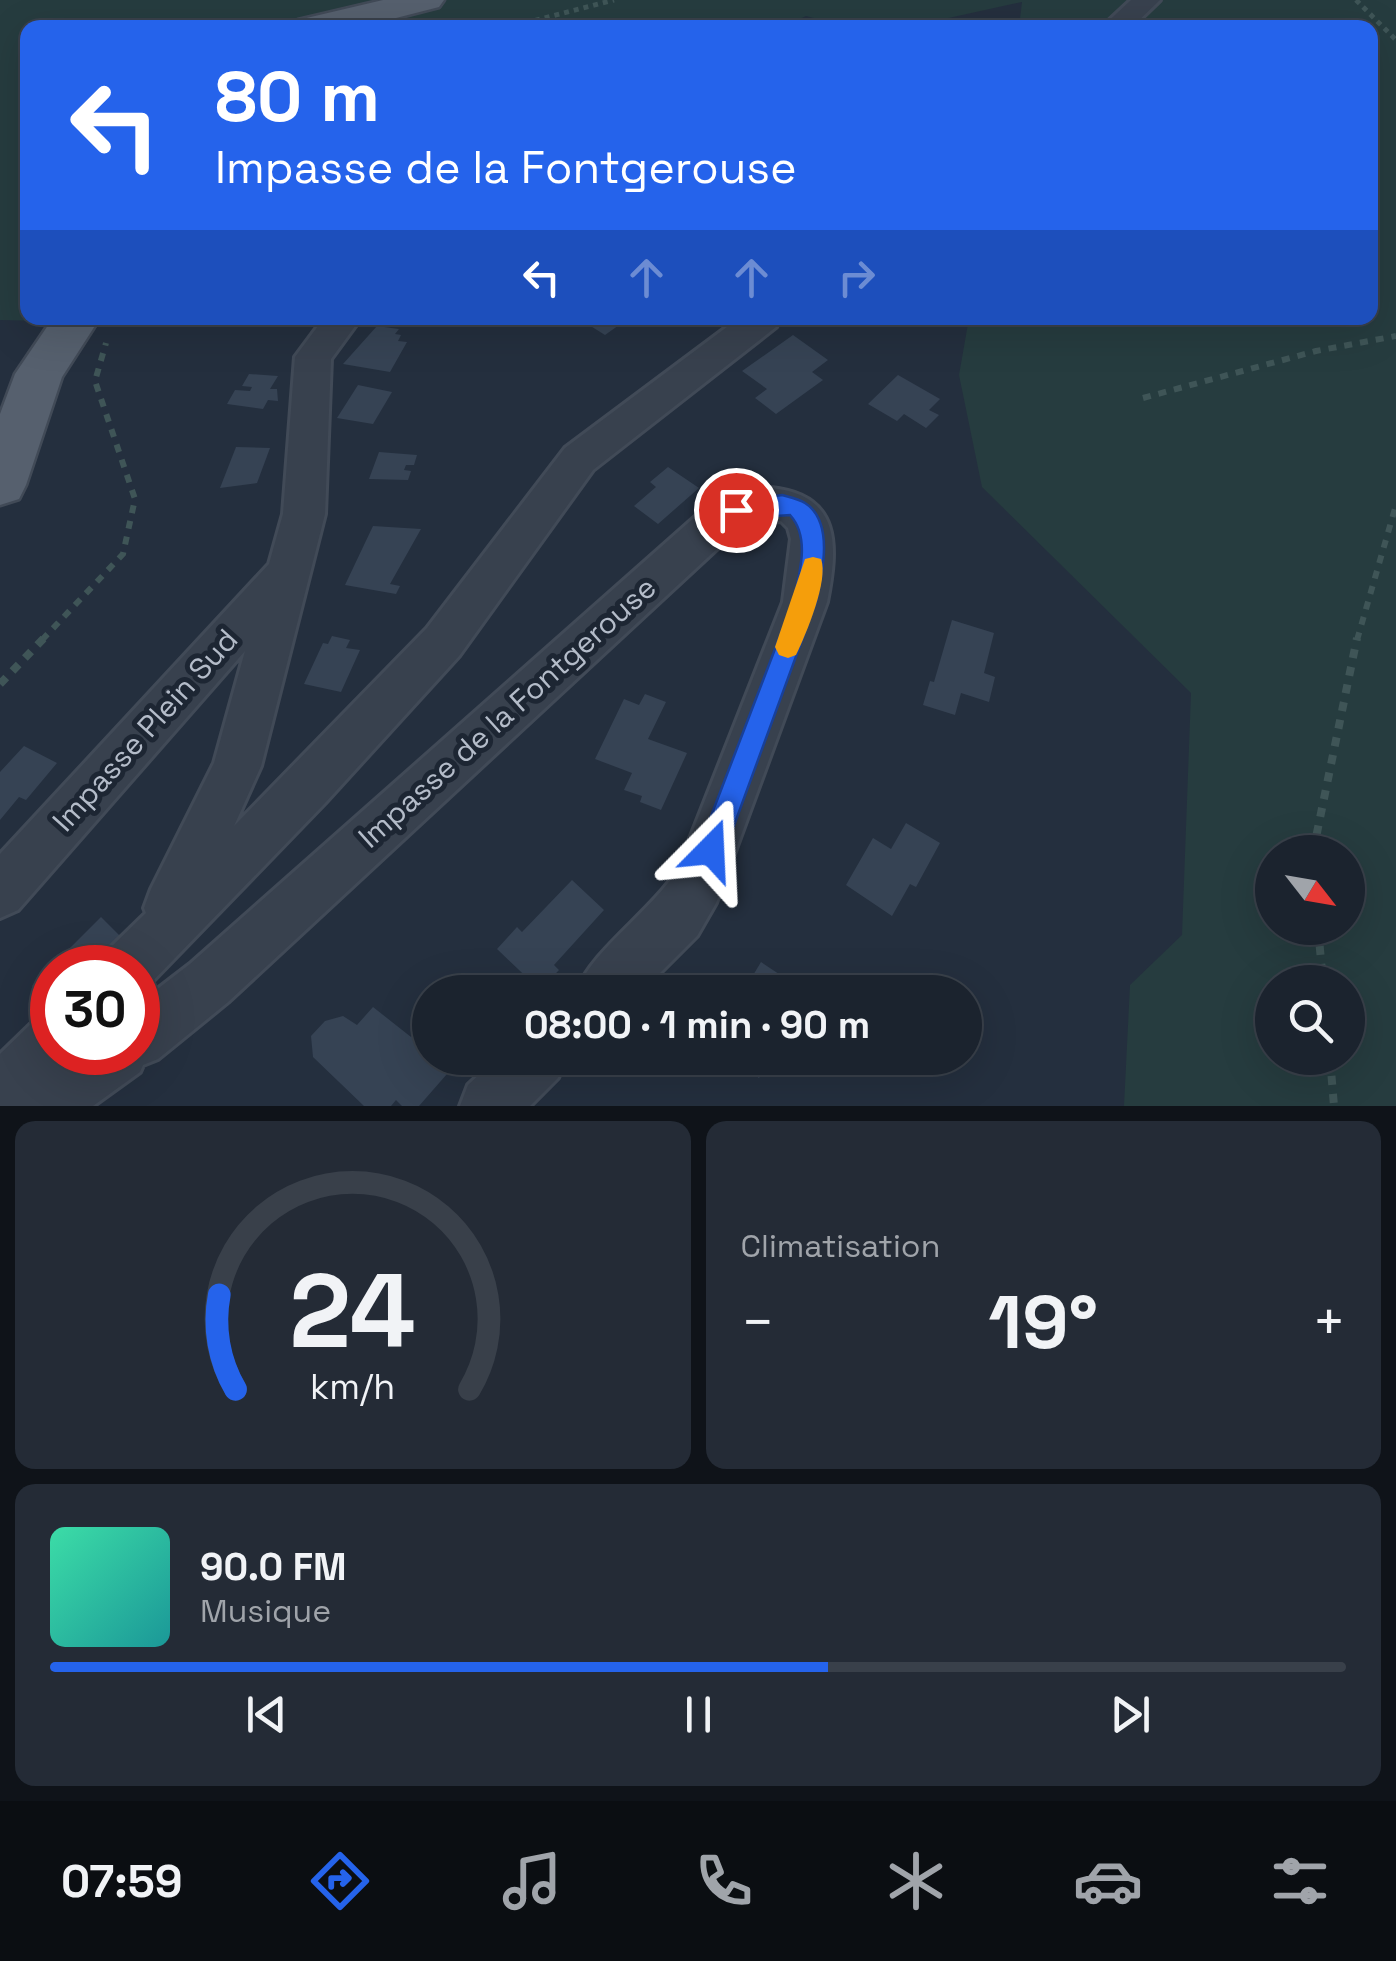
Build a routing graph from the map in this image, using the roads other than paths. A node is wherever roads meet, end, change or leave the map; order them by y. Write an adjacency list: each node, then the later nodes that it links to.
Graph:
1 (427, 0): 3 (main road)
2 (1148, 0): 4 (street)
3 (344, 20)
4 (1124, 20)
5 (93, 325): 8 (main road)
6 (338, 325): 9 (street, Impasse Plein Sud)
7 (754, 325): 12 (street)
8 (0, 485)
9 (290, 569): 10 (street, Impasse Plein Sud); 11 (street, Impasse Plein Sud)
10 (0, 892)
11 (147, 945)
12 (150, 945)
13 (620, 975): 14 (street, Impasse de la Fontgerouse)
14 (160, 1022)
15 (30, 1064): 18 (street)
16 (88, 1075): 19 (street)
17 (521, 1075): 20 (street)
18 (0, 1094)
19 (44, 1106)
20 (489, 1106)

